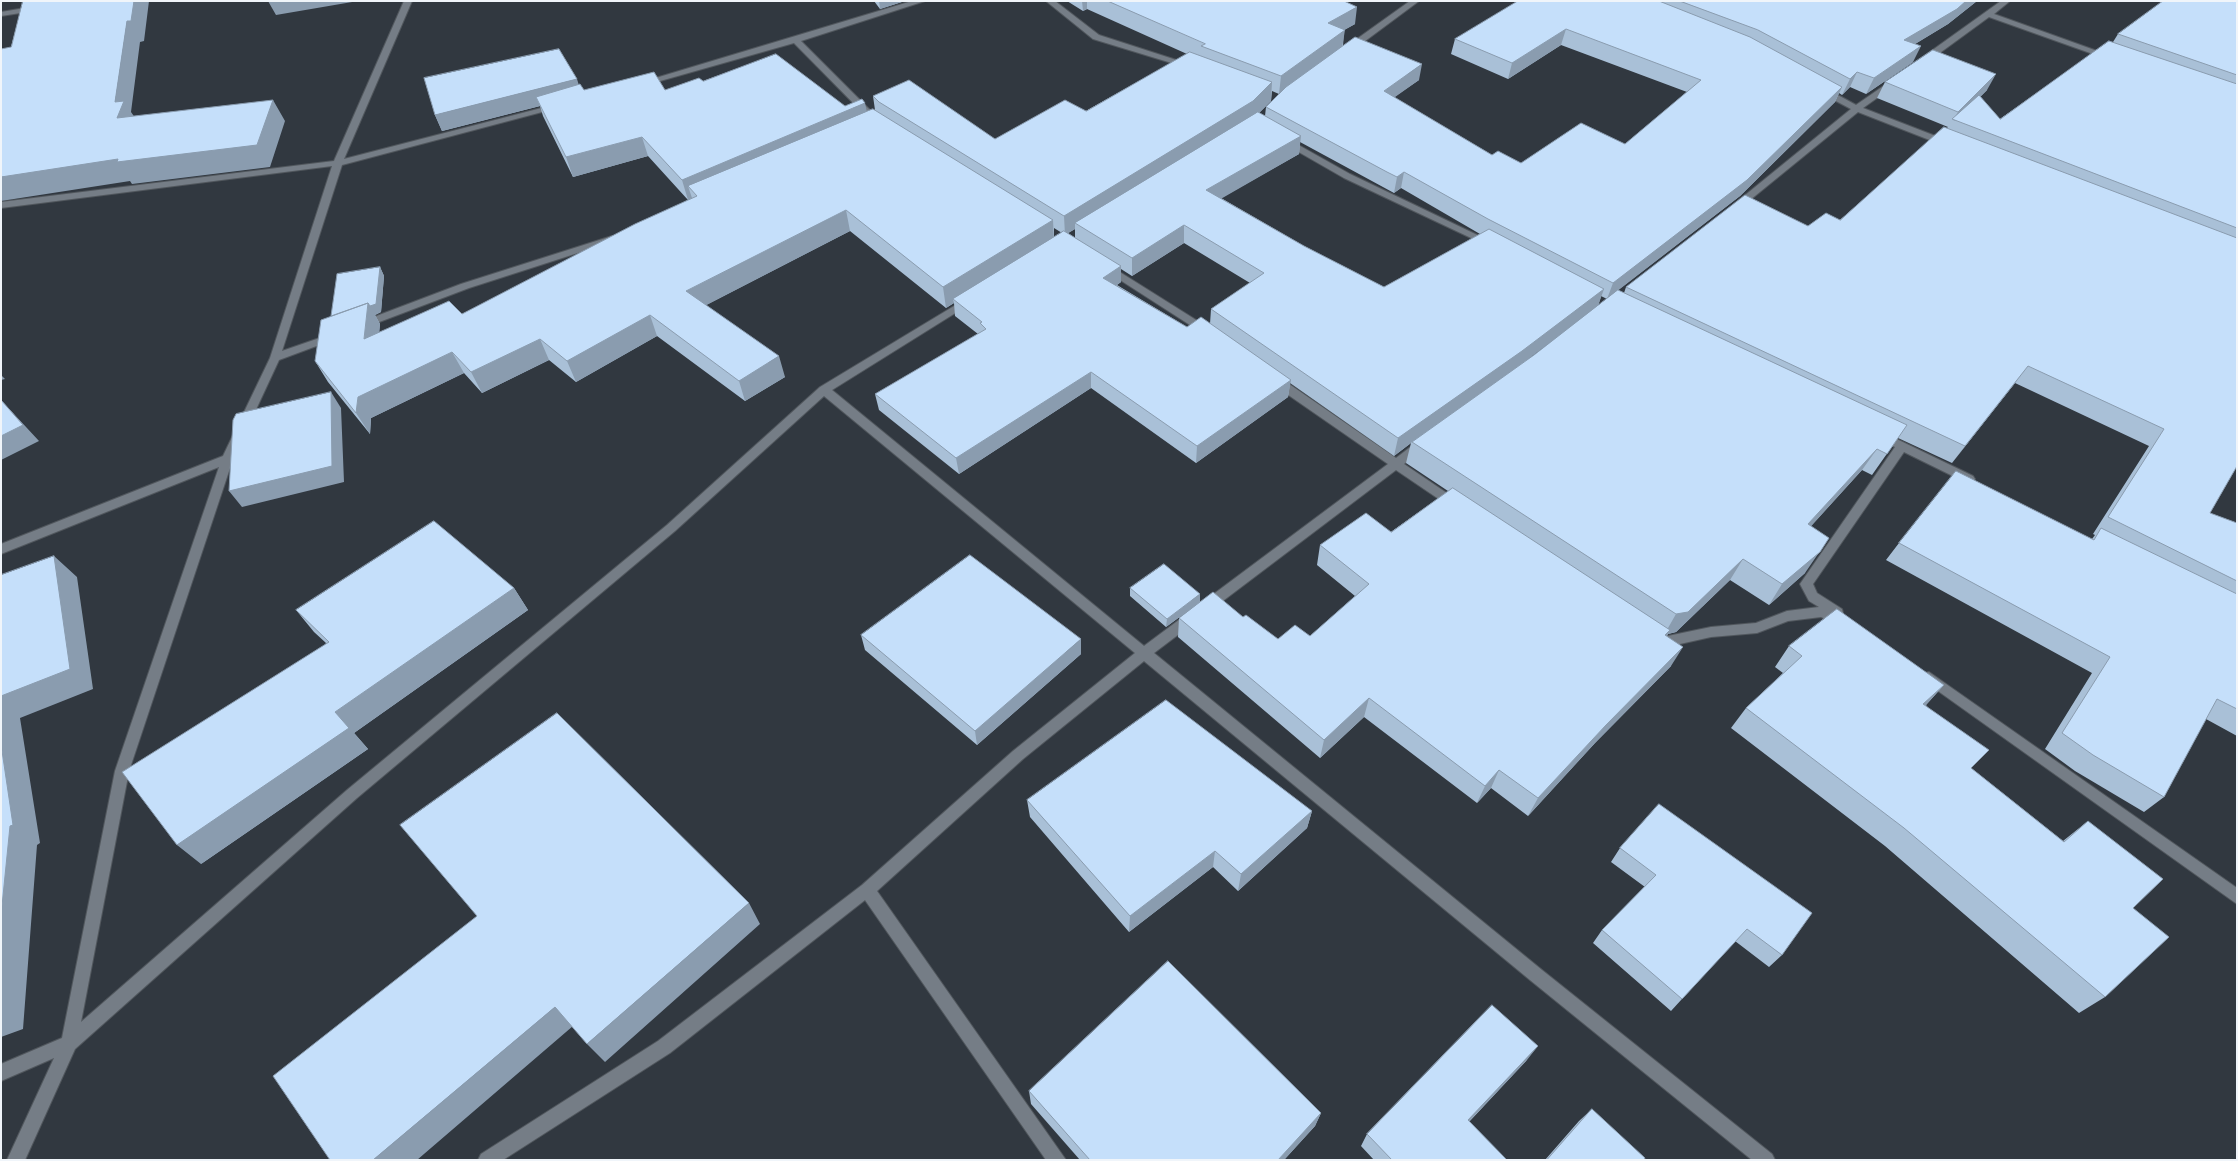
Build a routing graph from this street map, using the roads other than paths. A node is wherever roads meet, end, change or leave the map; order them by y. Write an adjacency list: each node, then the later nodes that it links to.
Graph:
1 (408, 1): 20 (street)
2 (921, 1): 9 (street)
3 (1050, 1): 12 (street)
4 (1415, 1): 10 (street)
5 (2006, 1): 8 (street)
6 (45, 7): 7 (street)
7 (1, 14)
8 (1990, 15): 11 (street); 16 (street)
9 (796, 40): 13 (street); 17 (street)
10 (1344, 53)
11 (2118, 59)
12 (1197, 68)
13 (637, 85)
14 (1814, 85): 16 (street)
15 (563, 106): 20 (street)
16 (1855, 108): 19 (street); 22 (street)
17 (872, 117)
18 (1272, 133): 24 (street)
19 (1958, 148)
20 (338, 163): 21 (street); 28 (street)
21 (1, 205)
22 (1723, 217)
23 (623, 234): 28 (street)
24 (1501, 250)
25 (1098, 261): 27 (street)
26 (982, 292): 30 (street)
27 (1219, 340)
28 (276, 358): 34 (street)
29 (1266, 374): 35 (street)
30 (824, 390): 40 (street); 44 (street)
31 (1866, 428): 33 (street)
32 (1434, 436): 35 (street)
33 (1902, 446): 36 (street); 39 (street)
34 (227, 459): 38 (street); 44 (street)
35 (1394, 464): 37 (street); 40 (street)
36 (1982, 486)
37 (1467, 513)
38 (1, 549)
39 (1646, 632)
40 (1144, 653): 42 (street); 49 (street)
41 (1916, 667): 43 (street)
42 (867, 890): 47 (street); 48 (street)
43 (2237, 897)
44 (69, 1043): 45 (street); 46 (street)
45 (1, 1074)
46 (16, 1160)
47 (487, 1160)
48 (1056, 1160)
49 (1766, 1160)

